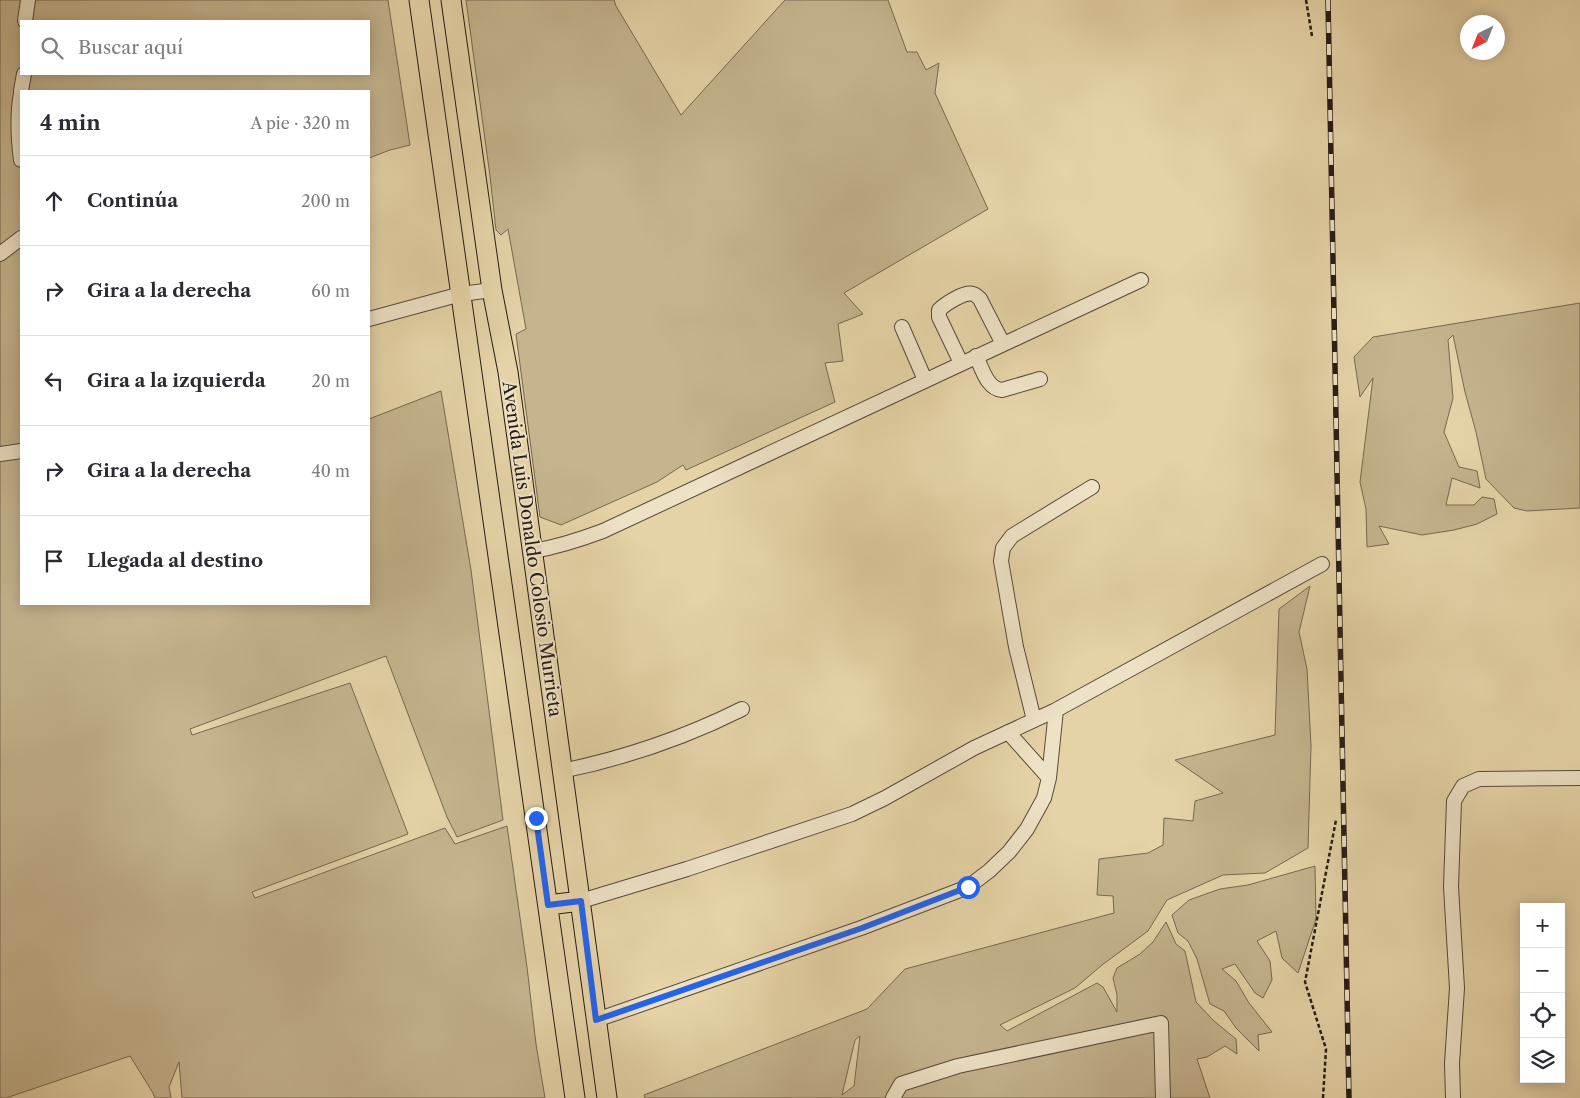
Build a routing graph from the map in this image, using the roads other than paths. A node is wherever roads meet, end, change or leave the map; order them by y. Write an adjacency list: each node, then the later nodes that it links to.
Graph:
1 (28, 0): 4 (lane)
2 (419, 0): 13 (main road, Avenida Luis Donaldo Colosio Murrieta)
3 (451, 0): 12 (main road, Avenida Luis Donaldo Colosio Murrieta)
4 (26, 20)
5 (24, 75): 6 (lane)
6 (21, 90)
7 (20, 98): 8 (lane)
8 (20, 154)
9 (20, 239): 10 (lane)
10 (0, 254)
11 (1141, 280): 16 (lane)
12 (492, 290): 13 (lane); 24 (main road, Avenida Luis Donaldo Colosio Murrieta)
13 (461, 294): 14 (lane); 34 (main road, Avenida Luis Donaldo Colosio Murrieta)
14 (370, 319)
15 (902, 327): 20 (lane)
16 (1003, 344): 17 (lane); 18 (lane)
17 (976, 356): 18 (lane); 19 (lane)
18 (961, 363): 20 (lane)
19 (1040, 379)
20 (925, 380): 24 (lane)
21 (20, 451): 22 (lane)
22 (0, 454)
23 (1092, 487): 28 (lane)
24 (533, 551): 30 (main road, Avenida Luis Donaldo Colosio Murrieta)
25 (1322, 564): 27 (lane)
26 (742, 709): 30 (lane)
27 (1056, 710): 28 (lane); 31 (lane)
28 (1034, 720): 29 (lane)
29 (1008, 732): 31 (lane); 33 (lane)
30 (562, 771): 33 (main road, Avenida Luis Donaldo Colosio Murrieta)
31 (1049, 778): 35 (lane)
32 (1580, 778): 40 (lane)
33 (581, 901): 34 (main road); 35 (main road, Avenida Luis Donaldo Colosio Murrieta)
34 (548, 905): 36 (main road, Avenida Luis Donaldo Colosio Murrieta)
35 (596, 1020): 37 (main road, Avenida Luis Donaldo Colosio Murrieta)
36 (576, 1098)
37 (607, 1098)
38 (893, 1098): 39 (lane)
39 (1163, 1098)
40 (1453, 1098)

